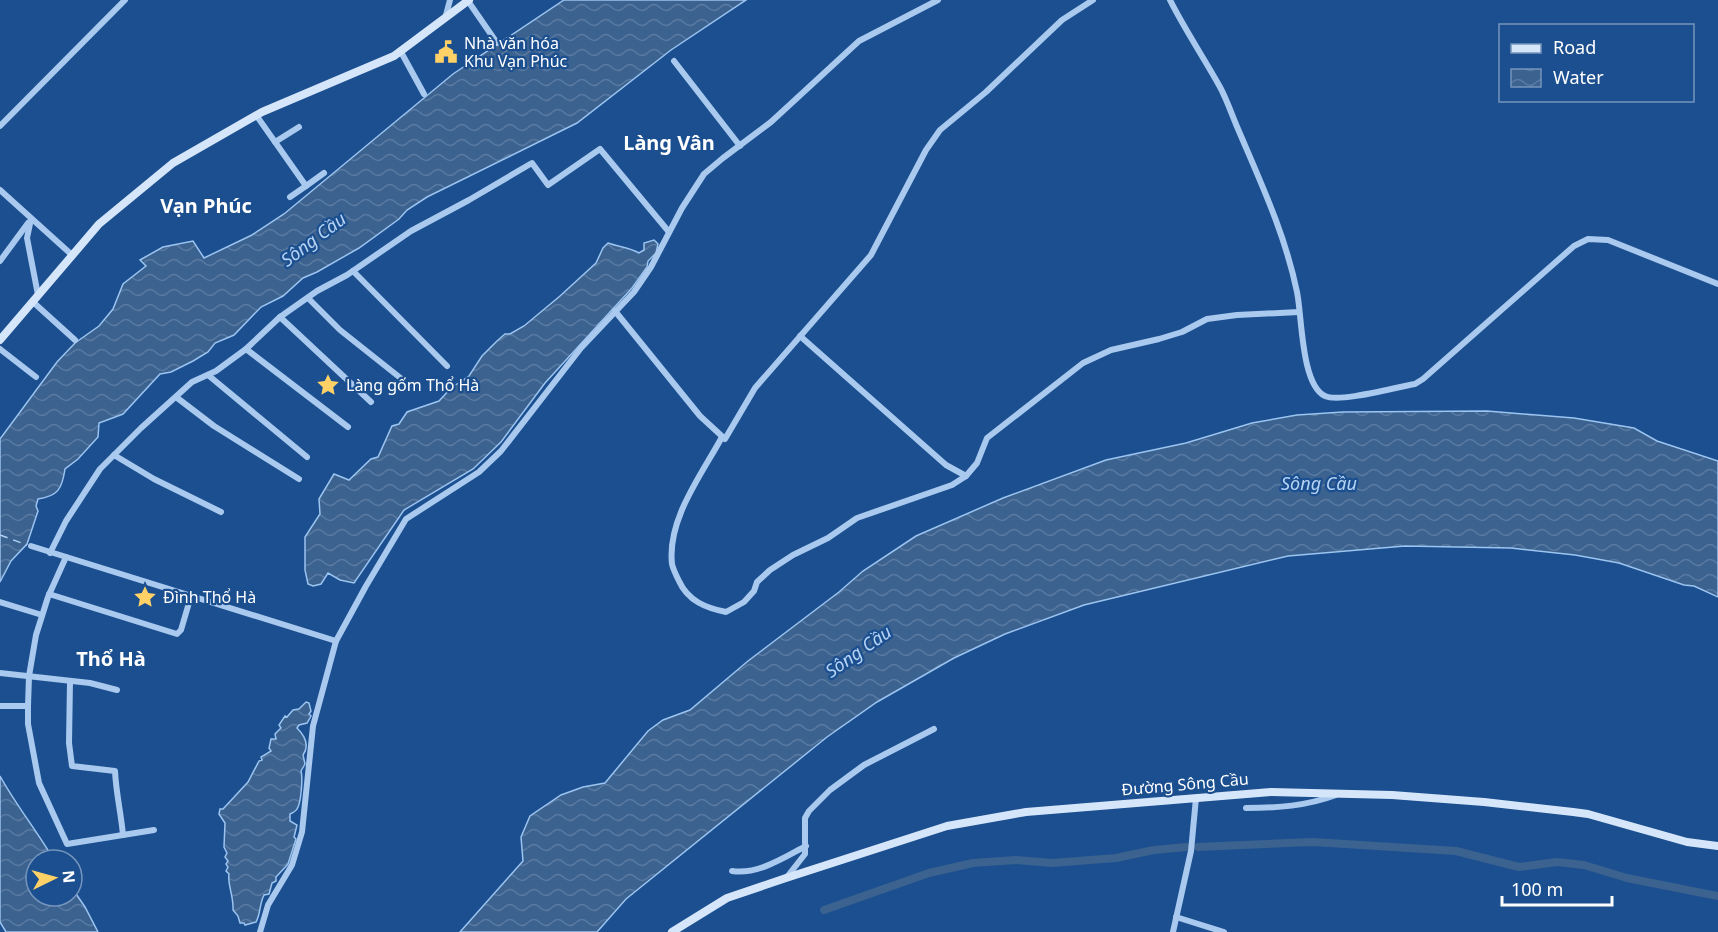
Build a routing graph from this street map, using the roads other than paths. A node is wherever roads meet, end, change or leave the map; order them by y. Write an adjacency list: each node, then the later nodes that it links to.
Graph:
1 (124, 0): 13 (street)
2 (450, 0): 7 (street)
3 (469, 0): 7 (main road); 8 (street)
4 (938, 0): 16 (street)
5 (1093, 0): 34 (street)
6 (1170, 0): 32 (street)
7 (446, 15): 9 (main road)
8 (497, 42)
9 (401, 52): 11 (street); 12 (main road)
10 (674, 61): 16 (street)
11 (424, 94)
12 (256, 116): 15 (street); 23 (main road)
13 (0, 126)
14 (300, 127): 15 (street)
15 (274, 142): 18 (street)
16 (740, 146): 22 (street)
17 (324, 173): 18 (street)
18 (306, 186): 20 (street)
19 (0, 190): 21 (street)
20 (290, 197)
21 (31, 219): 23 (street); 24 (street); 26 (street)
22 (669, 232): 25 (street); 31 (street)
23 (72, 255): 27 (main road)
24 (0, 261)
25 (353, 271): 30 (street); 39 (street)
26 (35, 278): 27 (street); 29 (street)
27 (51, 280): 29 (main road)
28 (1718, 284): 32 (street)
29 (36, 298): 35 (main road); 36 (street)
30 (308, 298): 33 (street); 42 (street)
31 (615, 311): 46 (street); 59 (street)
32 (1299, 312): 49 (street)
33 (280, 317): 38 (street); 44 (street)
34 (800, 336): 46 (street); 49 (street)
35 (0, 340)
36 (75, 340)
37 (0, 349): 41 (street)
38 (246, 349): 40 (street); 45 (street)
39 (447, 366)
40 (208, 375): 43 (street); 48 (street)
41 (36, 377)
42 (403, 380)
43 (176, 397): 47 (street); 50 (street)
44 (371, 402)
45 (348, 427)
46 (722, 437): 49 (street)
47 (114, 455): 51 (street); 53 (street)
48 (307, 457)
49 (966, 476)
50 (299, 479)
51 (221, 512)
52 (31, 546): 53 (street)
53 (50, 553): 54 (street)
54 (66, 557): 55 (street); 56 (street)
55 (49, 594): 56 (street); 58 (street)
56 (191, 596): 59 (street)
57 (0, 602): 58 (street)
58 (42, 615): 61 (street)
59 (336, 642): 79 (street)
60 (0, 673): 61 (street)
61 (29, 676): 62 (street); 65 (street)
62 (70, 681): 63 (street); 71 (street)
63 (117, 690)
64 (0, 706): 65 (street)
65 (28, 706): 71 (street)
66 (934, 729): 73 (street)
67 (1342, 793): 68 (main road, Đường Sông Cầu); 69 (street); 72 (main road, Đường Sông Cầu)
68 (1196, 798): 77 (main road, Đường Sông Cầu); 78 (street)
69 (1246, 808)
70 (154, 830): 71 (street)
71 (123, 835)
72 (1688, 842): 74 (main road, Đường Sông Cầu); 75 (main road)
73 (806, 846): 76 (street); 77 (street)
74 (1718, 846)
75 (1718, 852)
76 (732, 871)
77 (786, 878): 80 (main road, Đường Sông Cầu)
78 (1176, 917): 81 (street); 82 (street)
79 (260, 932)
80 (672, 932)
81 (1173, 932)
82 (1224, 932)

